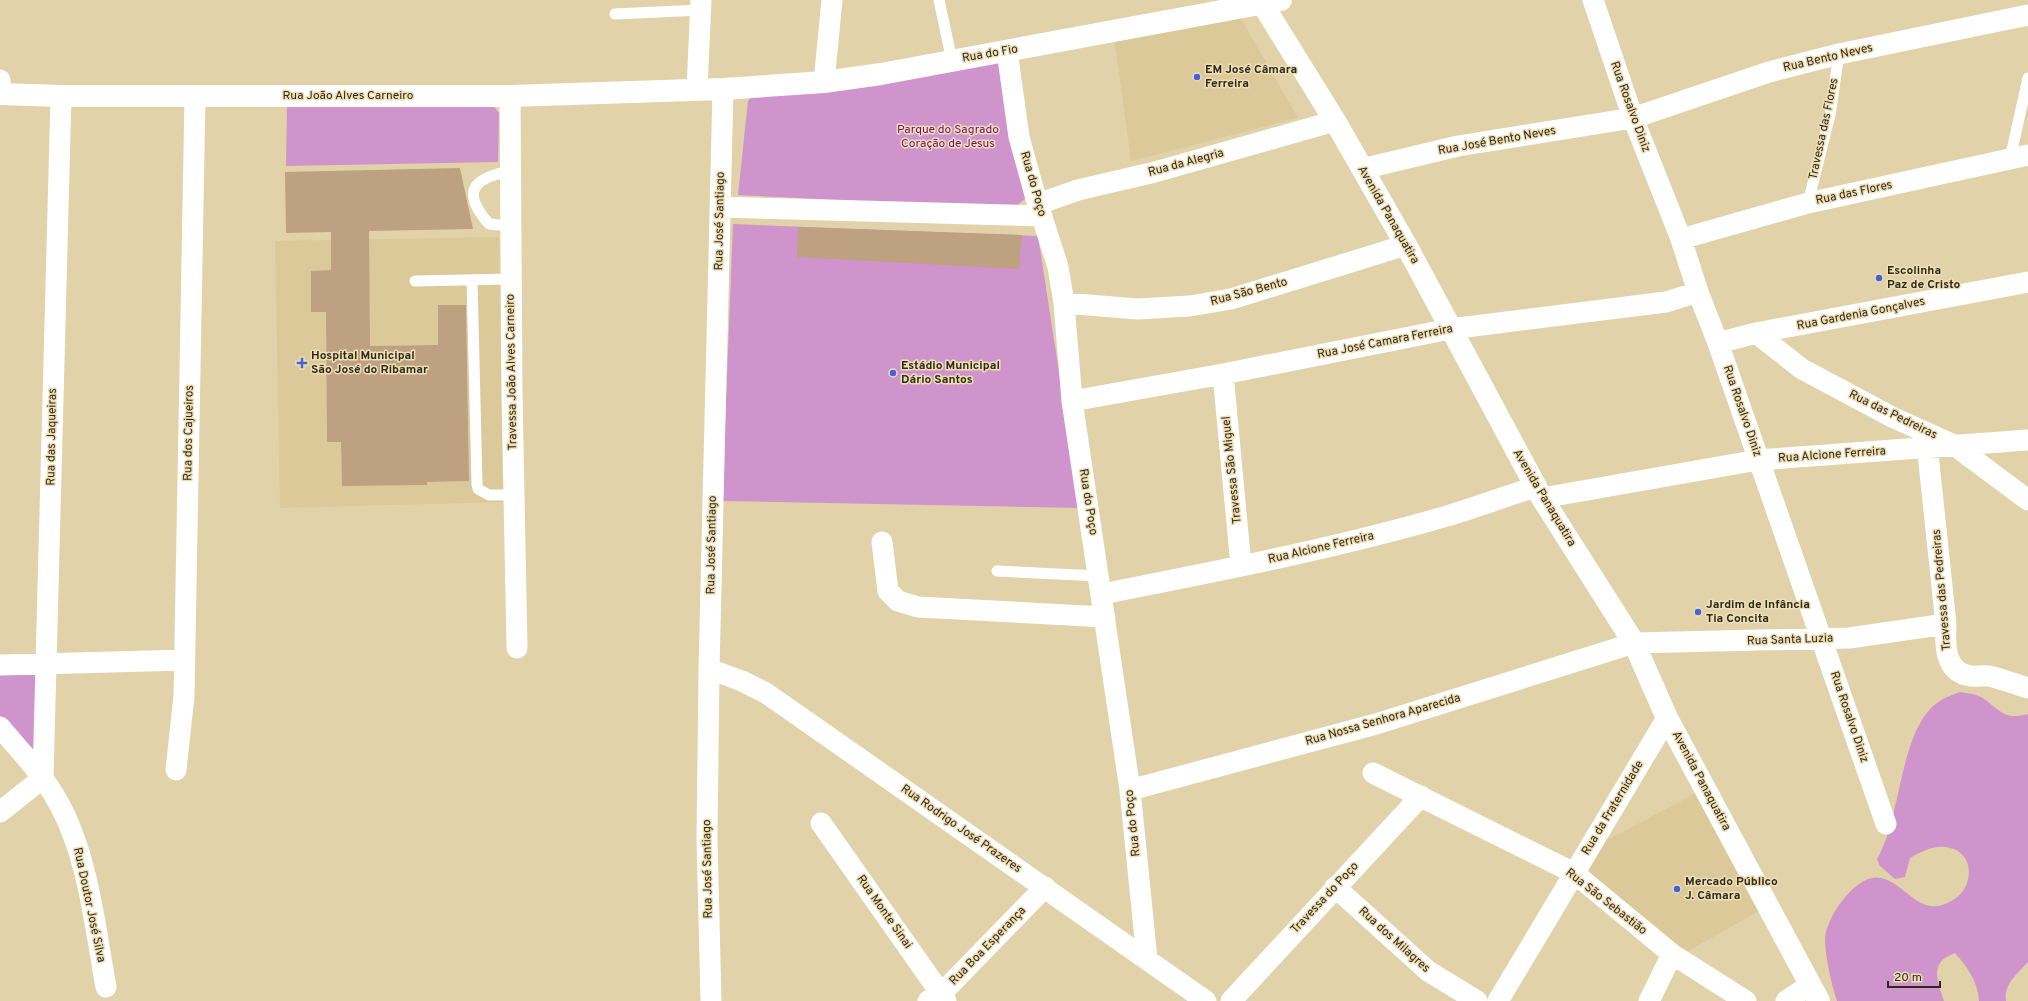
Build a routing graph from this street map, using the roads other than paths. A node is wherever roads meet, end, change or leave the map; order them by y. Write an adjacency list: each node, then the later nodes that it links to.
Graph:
1 (832, 0): 12 (street)
2 (939, 0): 10 (lane)
3 (1593, 0): 19 (street, Rua Rosalvo Diniz)
4 (1268, 1): 8 (street, Rua do Fio); 20 (street, Avenida Panaquatira)
5 (701, 5): 6 (lane); 14 (street)
6 (615, 14)
7 (2028, 15): 9 (street, Rua Bento Neves)
8 (1007, 51): 10 (street, Rua do Fio); 26 (street, Rua do Poço)
9 (1839, 54): 19 (street, Rua Bento Neves); 24 (lane, Travessa das Flores)
10 (952, 61): 12 (street, Rua do Fio)
11 (2028, 78): 21 (lane)
12 (824, 82): 15 (street, Rua do Fio)
13 (0, 89): 16 (street, Rua João Alves Carneiro)
14 (696, 89): 15 (street, Rua do Fio); 17 (street, Rua João Alves Carneiro)
15 (723, 89): 25 (street, Rua José Santiago)
16 (61, 96): 18 (street, Rua João Alves Carneiro); 58 (street, Rua das Jaqueiras)
17 (510, 96): 18 (street, Rua João Alves Carneiro); 23 (street, Travessa João Alves Carneiro)
18 (195, 97): 57 (street, Rua dos Cajueiros)
19 (1633, 118): 22 (street, Rua José Bento Neves); 28 (street, Rua Rosalvo Diniz)
20 (1334, 121): 22 (street, Avenida Panaquatira); 26 (street, Rua da Alegria)
21 (2019, 157): 24 (street, Rua das Flores)
22 (1362, 169): 29 (street, Avenida Panaquatira)
23 (511, 171): 27 (street, Travessa João Alves Carneiro); 27 (lane)
24 (1808, 203): 28 (street, Rua das Flores)
25 (720, 207): 26 (street); 60 (street, Rua José Santiago)
26 (1040, 210): 35 (street, Rua do Poço)
27 (511, 226): 30 (street, Travessa João Alves Carneiro)
28 (1681, 239): 34 (street, Rua Rosalvo Diniz)
29 (1406, 245): 35 (street, Rua São Bento); 36 (street, Avenida Panaquatira)
30 (511, 279): 31 (lane); 46 (street, Travessa João Alves Carneiro)
31 (472, 280): 32 (lane); 46 (lane)
32 (415, 281)
33 (2028, 282): 37 (street, Rua Gardenia Gonçalves)
34 (1698, 292): 36 (street, Rua José Camara Ferreira); 38 (street, Rua Rosalvo Diniz)
35 (1064, 303): 40 (street, Rua do Poço)
36 (1450, 329): 39 (street, Rua José Camara Ferreira); 45 (street, Avenida Panaquatira)
37 (1756, 333): 38 (street, Rua Gardenia Gonçalves); 42 (street, Rua das Pedreiras)
38 (1718, 343): 44 (street, Rua Rosalvo Diniz)
39 (1223, 374): 40 (street, Rua José Camara Ferreira); 49 (street, Travessa São Miguel)
40 (1072, 401): 51 (street, Rua do Poço)
41 (2028, 440): 43 (street, Rua Alcione Ferreira)
42 (1927, 441): 43 (street, Rua Alcione Ferreira); 44 (street, Rua Alcione Ferreira); 53 (street, Travessa das Pedreiras)
43 (1954, 445): 47 (street)
44 (1758, 460): 45 (street, Rua Alcione Ferreira); 54 (street, Rua Rosalvo Diniz)
45 (1539, 492): 49 (street, Rua Alcione Ferreira); 55 (street, Avenida Panaquatira)
46 (514, 495): 56 (street, Travessa João Alves Carneiro)
47 (2028, 500)
48 (882, 542): 52 (street)
49 (1241, 566): 51 (street, Rua Alcione Ferreira)
50 (997, 571): 51 (lane)
51 (1100, 585): 52 (street, Rua do Poço)
52 (1105, 617): 67 (street, Rua do Poço)
53 (1946, 624): 54 (street, Rua Santa Luzia); 61 (street, Travessa das Pedreiras)
54 (1822, 639): 55 (street, Rua Santa Luzia); 71 (street, Rua Rosalvo Diniz)
55 (1634, 643): 62 (street, Avenida Panaquatira); 67 (street, Rua Nossa Senhora Aparecida)
56 (517, 648)
57 (185, 660): 58 (street); 64 (street, Rua dos Cajueiros)
58 (46, 663): 59 (street); 66 (street, Rua das Jaqueiras)
59 (0, 665)
60 (709, 669): 73 (street, Rua Rodrigo José Prazeres); 80 (street, Rua José Santiago)
61 (2028, 688)
62 (1667, 718): 72 (street, Rua da Fraternidade); 78 (street, Avenida Panaquatira)
63 (0, 727): 66 (street, Rua Doutor José Silva)
64 (176, 770)
65 (1373, 773): 68 (street, Rua São Sebastião)
66 (43, 778): 69 (street); 77 (street, Rua Doutor José Silva)
67 (1130, 790): 76 (street, Rua do Poço)
68 (1421, 796): 72 (street, Rua São Sebastião); 74 (street, Travessa do Poço)
69 (0, 812)
70 (821, 823): 79 (street, Rua Monte Sinai)
71 (1886, 824)
72 (1574, 873): 75 (street, Rua São Sebastião); 84 (street, Rua da Fraternidade)
73 (1044, 887): 76 (street, Rua Rodrigo José Prazeres); 79 (street, Rua Boa Esperança)
74 (1335, 887): 82 (street, Travessa do Poço); 83 (street, Rua dos Milagres)
75 (1672, 954): 85 (street); 86 (street, Rua São Sebastião)
76 (1147, 959): 81 (street, Rua Rodrigo José Prazeres)
77 (106, 987)
78 (1815, 993): 87 (street)
79 (938, 999)
80 (711, 1001)
81 (1206, 1001)
82 (1231, 1001)
83 (1477, 1001)
84 (1498, 1001)
85 (1649, 1001)
86 (1746, 1001)
87 (1786, 1001)

